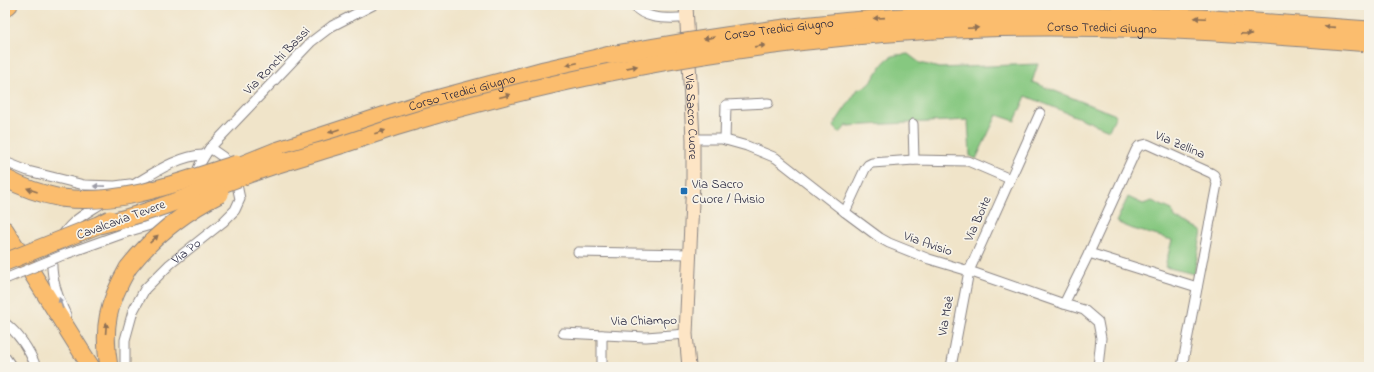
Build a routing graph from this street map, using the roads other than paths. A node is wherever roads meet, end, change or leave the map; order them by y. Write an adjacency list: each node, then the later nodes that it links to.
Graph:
1 (9, 5): 5 (highway)
2 (373, 5): 17 (street, Via Ronchi Bassi)
3 (633, 5): 6 (street)
4 (686, 5): 6 (street, Via Sacro Cuore)
5 (5, 8)
6 (686, 18): 13 (street, Via Sacro Cuore)
7 (933, 22): 8 (highway, Corso Tredici Giugno, one-way to 7); 9 (highway, Corso Tredici Giugno, one-way to 9); 15 (highway, Corso Tredici Giugno, one-way to 7, bridge); 16 (highway, Corso Tredici Giugno, one-way to 16, bridge)
8 (1369, 30)
9 (1369, 43)
10 (768, 103): 14 (street)
11 (1040, 113): 21 (street, Via Boite)
12 (912, 124): 18 (street)
13 (693, 139): 14 (street, Via Avisio); 29 (street, Via Sacro Cuore)
14 (725, 140): 23 (street, Via Avisio)
15 (343, 144): 24 (highway, bridge); 44 (highway, one-way to 15, bridge)
16 (276, 151): 20 (highway, one-way to 20, bridge); 24 (highway, bridge)
17 (207, 152): 22 (street); 32 (street, Cavalcavia Tevere, bridge); 45 (street, Via Po)
18 (914, 160): 21 (street); 23 (street)
19 (5, 162): 22 (street, one-way to 19)
20 (5, 178)
21 (1010, 179): 30 (street, Via Boite)
22 (138, 183): 40 (street, one-way to 22)
23 (845, 212): 30 (street, Via Avisio)
24 (100, 225): 27 (highway, bridge)
25 (5, 230): 40 (highway)
26 (578, 252): 29 (street)
27 (5, 253)
28 (1089, 253): 33 (street); 33 (street, Via Zellina); 34 (street, Via Zellina)
29 (689, 254): 37 (street, Via Sacro Cuore)
30 (969, 271): 34 (street, Via Avisio); 48 (street, Via Maè)
31 (23, 277): 40 (highway)
32 (5, 279)
33 (1197, 287): 50 (street, Via Zellina)
34 (1064, 304): 49 (street, Via Avisio)
35 (5, 323): 42 (street)
36 (563, 333): 38 (street, Via Chiampo)
37 (686, 334): 38 (street, Via Chiampo); 47 (street, Via Sacro Cuore)
38 (602, 335): 46 (street, Via Chiampo)
39 (5, 357): 41 (street)
40 (80, 360): 43 (highway)
41 (12, 367)
42 (36, 367)
43 (91, 367)
44 (109, 367)
45 (125, 367)
46 (602, 367)
47 (688, 367)
48 (950, 367)
49 (1098, 367)
50 (1182, 367)

